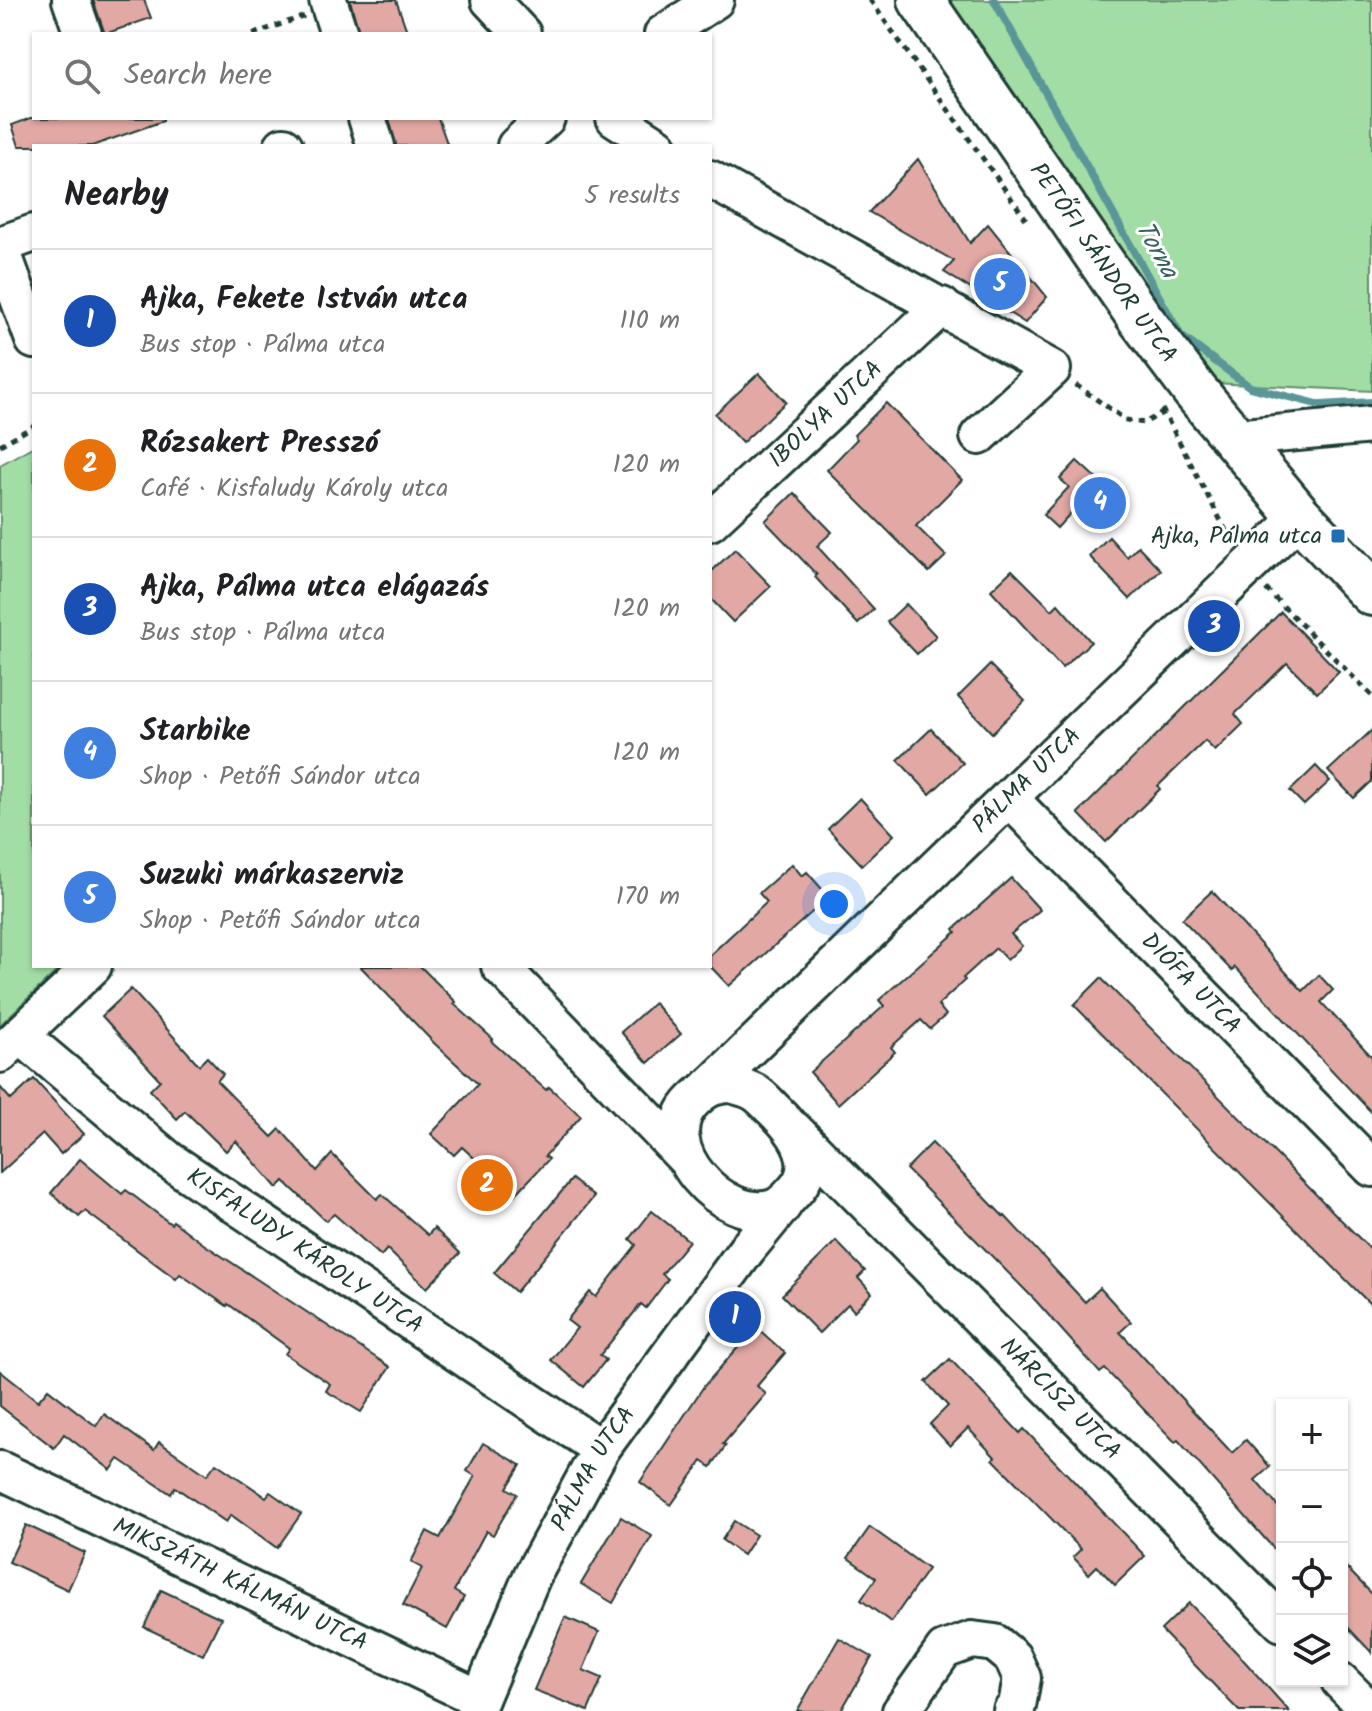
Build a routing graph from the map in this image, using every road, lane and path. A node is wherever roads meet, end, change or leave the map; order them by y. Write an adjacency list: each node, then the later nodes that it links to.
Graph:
1 (71, 0): 7 (street)
2 (490, 0): 9 (street)
3 (715, 0): 10 (street)
4 (870, 0): 18 (path)
5 (921, 0): 24 (main road, PETŐFI SÁNDOR UTCA)
6 (332, 14): 8 (path)
7 (82, 32)
8 (261, 32)
9 (520, 32)
10 (666, 32)
11 (368, 120): 14 (street)
12 (544, 120): 15 (street)
13 (618, 120): 16 (street)
14 (375, 144)
15 (518, 144)
16 (655, 144)
17 (712, 180): 21 (street)
18 (1036, 232)
19 (32, 234): 20 (street)
20 (0, 245): 22 (street)
21 (942, 306): 23 (street); 31 (street, IBOLYA UTCA)
22 (32, 333)
23 (1052, 369): 24 (path); 27 (street)
24 (1171, 401): 28 (main road, PETŐFI SÁNDOR UTCA); 32 (path)
25 (1372, 425): 28 (street)
26 (32, 427): 29 (path)
27 (979, 436)
28 (1233, 438): 30 (main road, PETŐFI SÁNDOR UTCA)
29 (0, 445)
30 (1300, 517): 32 (street, PÁLMA UTCA); 33 (main road, PETŐFI SÁNDOR UTCA)
31 (712, 520)
32 (1246, 569): 34 (path); 35 (street, PÁLMA UTCA)
33 (1372, 593)
34 (1372, 696)
35 (1009, 798): 38 (street, PÁLMA UTCA); 45 (street, DIÓFA UTCA)
36 (91, 968): 39 (street, KISFALUDY KÁROLY UTCA)
37 (502, 968): 42 (street)
38 (755, 1043): 40 (street, PÁLMA UTCA); 41 (street)
39 (10, 1045): 50 (street, KISFALUDY KÁROLY UTCA)
40 (710, 1086): 41 (street); 43 (street, PÁLMA UTCA)
41 (756, 1093): 46 (street, NÁRCISZ UTCA)
42 (632, 1103): 43 (street); 44 (street)
43 (681, 1117): 44 (street)
44 (686, 1159): 48 (street)
45 (1372, 1168)
46 (821, 1172): 47 (street, PÁLMA UTCA); 52 (street, NÁRCISZ UTCA)
47 (783, 1205): 48 (street); 49 (street, PÁLMA UTCA)
48 (748, 1211): 49 (street)
49 (747, 1249): 50 (street, PÁLMA UTCA)
50 (601, 1449): 54 (street, PÁLMA UTCA)
51 (0, 1470): 54 (street, MIKSZÁTH KÁLMÁN UTCA)
52 (1276, 1617)
53 (1346, 1687): 57 (street)
54 (478, 1705)
55 (901, 1711): 56 (street)
56 (1012, 1711)
57 (1370, 1711)

